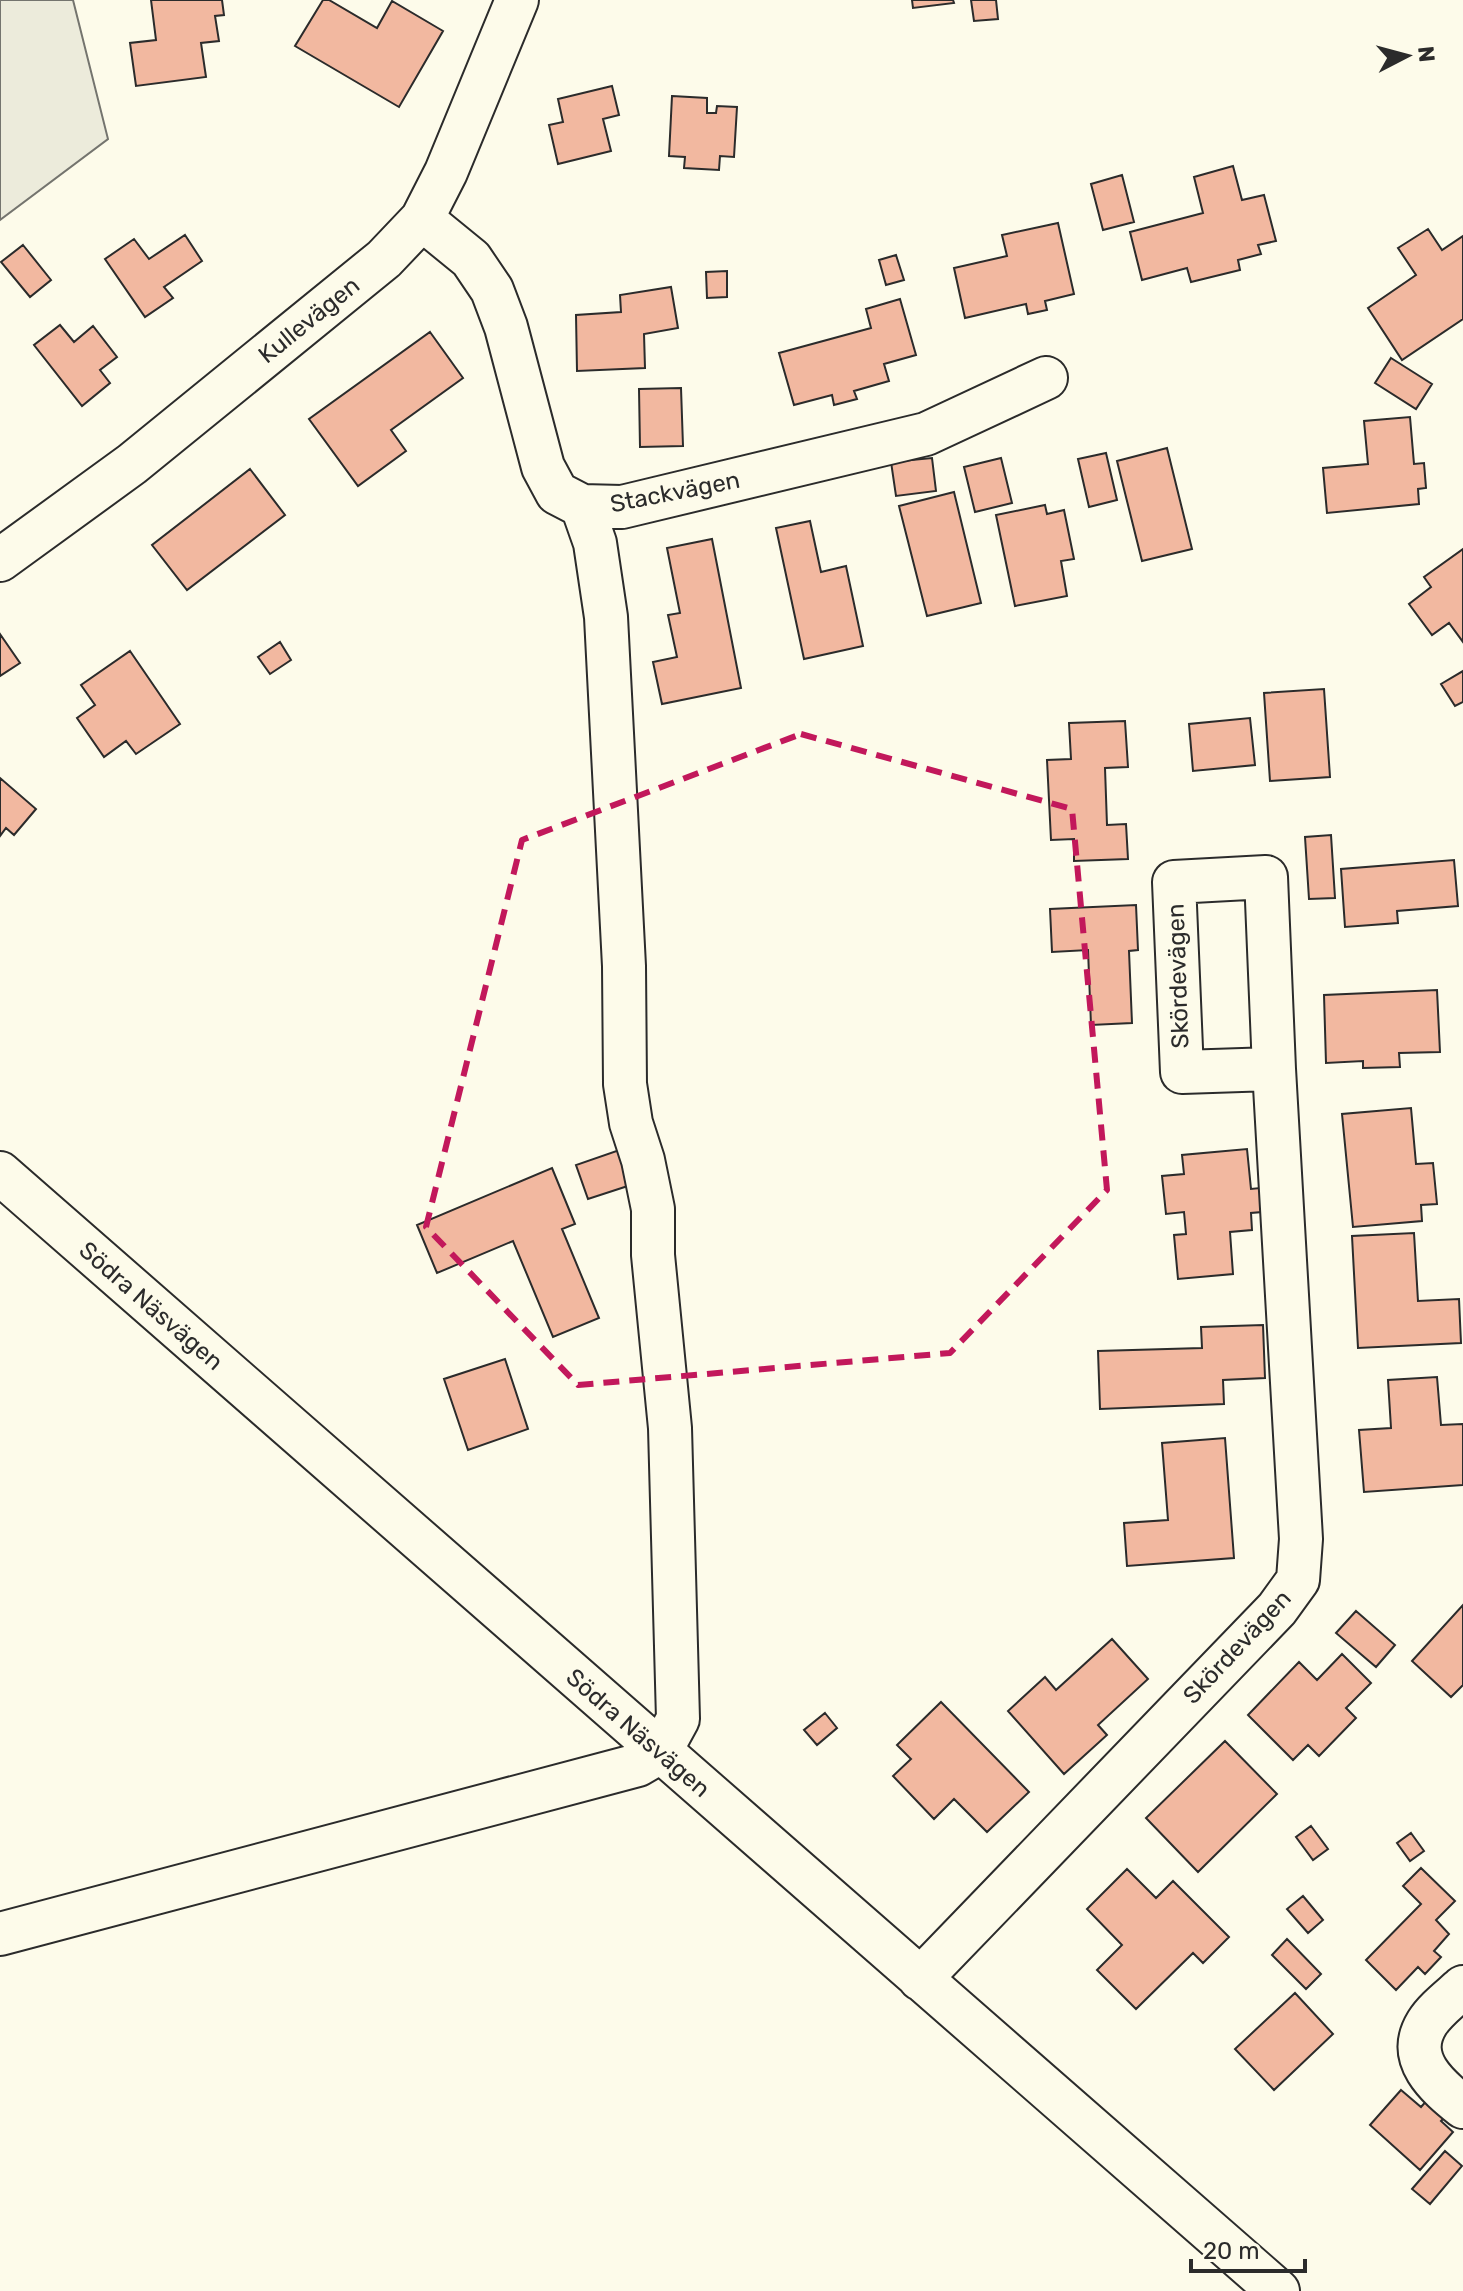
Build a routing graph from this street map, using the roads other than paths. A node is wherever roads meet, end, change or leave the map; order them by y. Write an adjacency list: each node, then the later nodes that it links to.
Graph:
1 (517, 0): 2 (street, Kullevägen)
2 (422, 219): 4 (street, Stackvägen); 5 (street, Kullevägen)
3 (1046, 378): 4 (street, Stackvägen)
4 (582, 506): 8 (street)
5 (0, 560)
6 (1274, 1069): 6 (street, Skördevägen); 10 (street, Skördevägen)
7 (0, 1173): 8 (street, Södra Näsvägen)
8 (660, 1752): 9 (street); 10 (street, Södra Näsvägen)
9 (0, 1934)
10 (920, 1979): 13 (street, Södra Näsvägen)
11 (1463, 1987): 12 (street)
12 (1463, 2107)
13 (1278, 2291)

